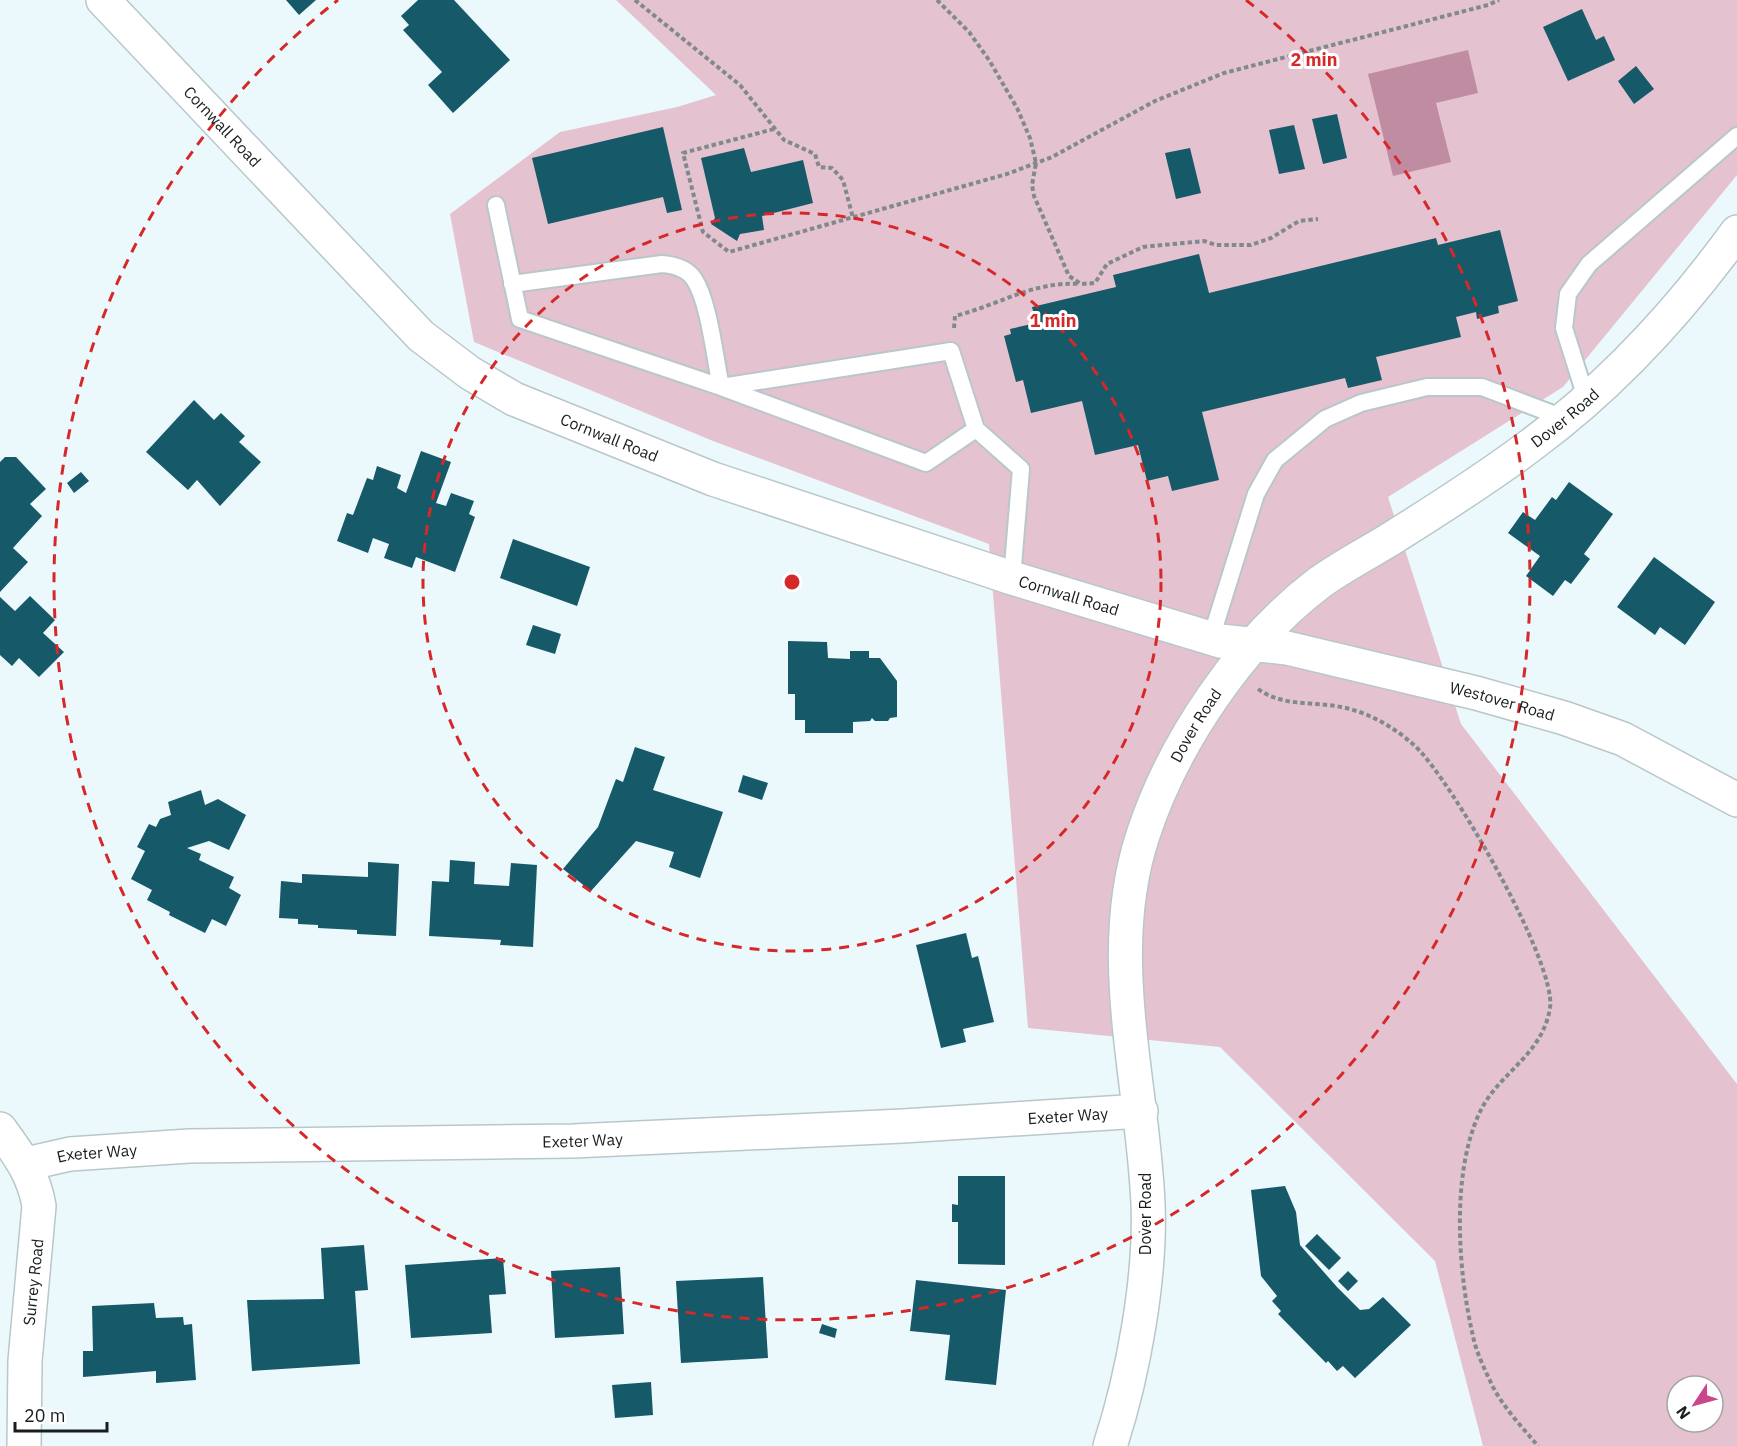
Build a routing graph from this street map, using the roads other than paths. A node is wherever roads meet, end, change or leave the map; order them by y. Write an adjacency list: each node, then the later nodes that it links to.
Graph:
1 (103, 0): 9 (street, Cornwall Road)
2 (1737, 136): 7 (lane)
3 (496, 205): 5 (lane)
4 (1737, 232): 7 (street, Dover Road)
5 (512, 284): 6 (lane); 6 (lane)
6 (721, 387): 8 (lane); 8 (lane)
7 (1576, 410): 10 (lane); 11 (street, Dover Road)
8 (976, 429): 9 (lane)
9 (1012, 578): 10 (street, Cornwall Road)
10 (1211, 638): 11 (street, Cornwall Road)
11 (1253, 644): 12 (street, Westover Road); 13 (street, Dover Road)
12 (1737, 800)
13 (1141, 1111): 15 (street, Exeter Way); 17 (street, Dover Road)
14 (0, 1129): 15 (street, Surrey Road)
15 (26, 1164): 16 (street, Surrey Road)
16 (24, 1446)
17 (1110, 1446)

